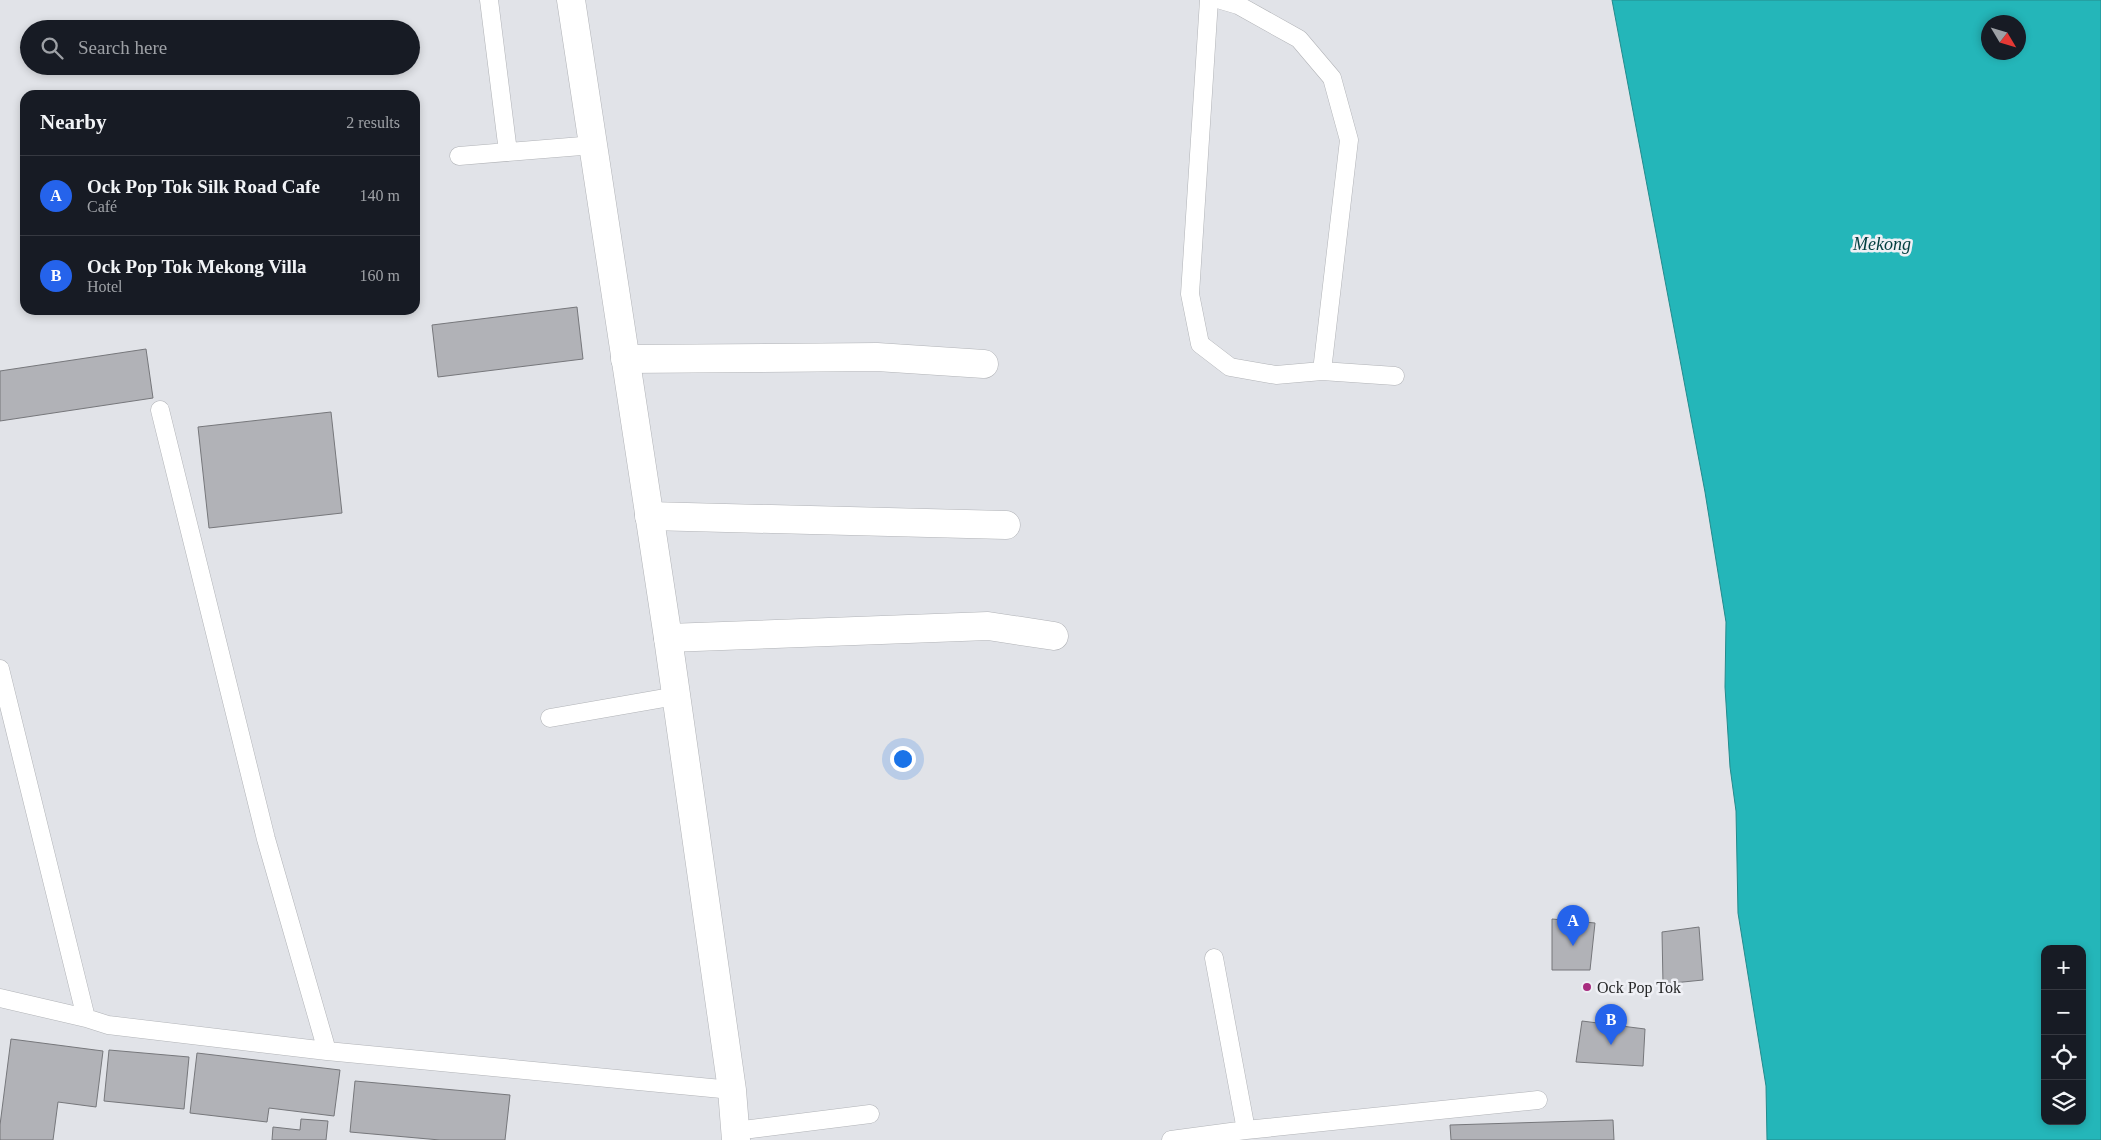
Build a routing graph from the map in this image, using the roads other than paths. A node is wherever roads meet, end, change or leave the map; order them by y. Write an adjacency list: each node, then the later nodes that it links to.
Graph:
1 (489, 0): 6 (lane)
2 (571, 0): 5 (main road)
3 (1209, 0): 10 (lane)
4 (1221, 0): 10 (lane)
5 (594, 145): 6 (lane); 8 (main road)
6 (508, 152): 7 (lane)
7 (459, 156)
8 (625, 360): 9 (main road); 13 (main road)
9 (984, 364)
10 (1322, 371): 11 (lane)
11 (1395, 376)
12 (160, 410): 23 (lane)
13 (649, 516): 14 (main road); 16 (main road)
14 (1006, 525)
15 (1054, 636): 16 (main road)
16 (668, 638): 18 (main road)
17 (0, 669): 22 (lane)
18 (676, 696): 19 (lane); 24 (main road)
19 (550, 718)
20 (1214, 958): 27 (lane)
21 (0, 998): 22 (lane)
22 (86, 1018): 23 (lane)
23 (327, 1051): 24 (lane)
24 (732, 1090): 28 (main road)
25 (1538, 1100): 27 (lane)
26 (870, 1114): 28 (lane)
27 (1246, 1130): 29 (lane)
28 (736, 1135)
29 (1171, 1140)

